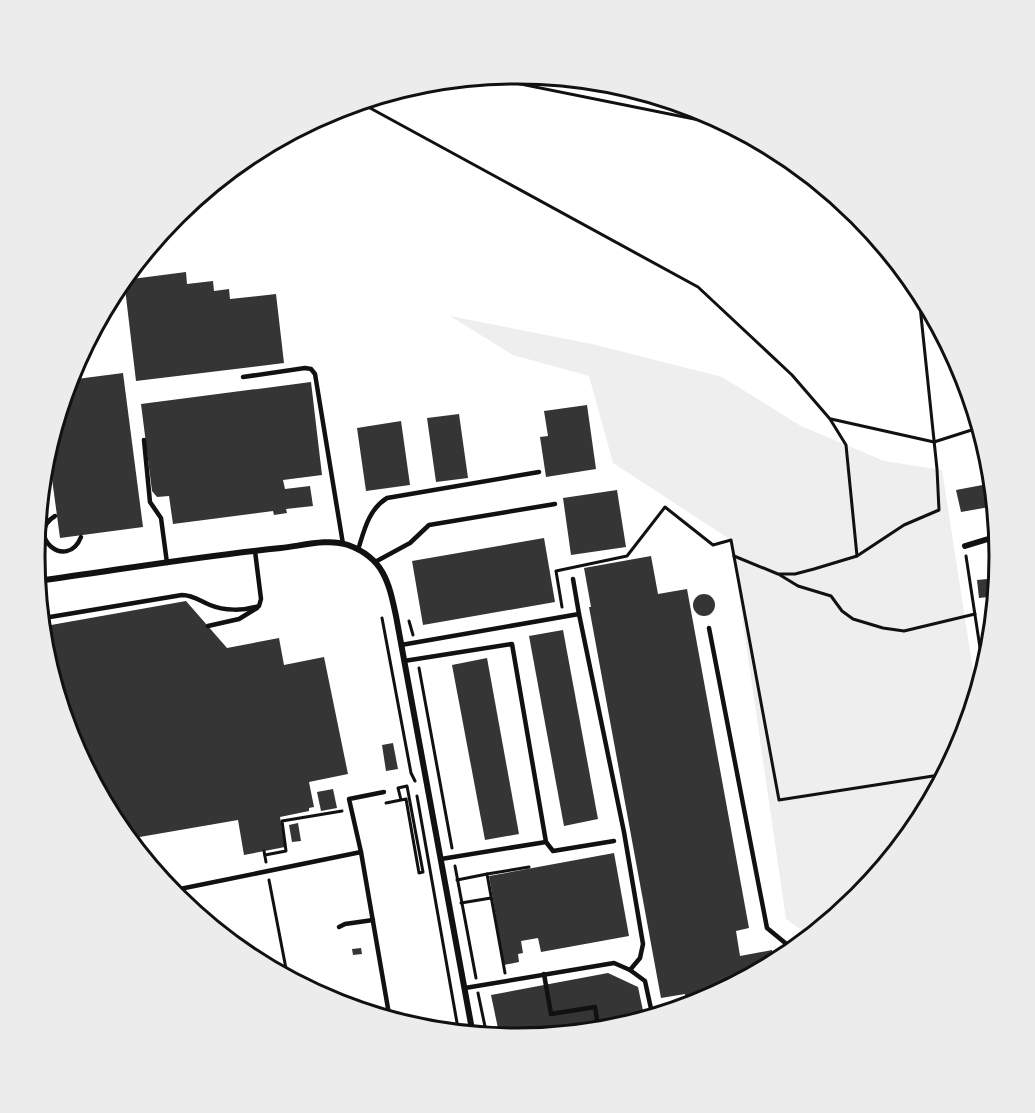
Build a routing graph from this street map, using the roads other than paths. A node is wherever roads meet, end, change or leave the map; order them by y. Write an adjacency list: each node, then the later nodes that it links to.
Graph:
1 (243, 377): 10 (lane)
2 (144, 440): 15 (lane)
3 (539, 472): 13 (lane)
4 (555, 504): 14 (lane)
5 (55, 516): 6 (lane)
6 (46, 527)
7 (81, 537): 8 (lane)
8 (46, 538)
9 (989, 539): 11 (street)
10 (343, 544): 12 (street); 13 (street)
11 (965, 546)
12 (255, 550): 15 (street); 18 (lane)
13 (358, 550): 14 (street)
14 (375, 562): 23 (street)
15 (167, 563): 16 (street)
16 (46, 579)
17 (573, 579): 19 (lane)
18 (259, 606): 20 (lane); 21 (lane)
19 (579, 614): 23 (lane); 34 (lane)
20 (50, 617)
21 (208, 626)
22 (709, 628): 33 (lane)
23 (401, 645): 24 (street)
24 (404, 661): 27 (lane); 29 (street)
25 (384, 792): 28 (lane)
26 (614, 840): 27 (lane)
27 (546, 842): 29 (lane)
28 (361, 852): 30 (lane); 31 (lane)
29 (441, 859): 36 (street)
30 (181, 889)
31 (373, 920): 32 (lane); 38 (lane)
32 (339, 927)
33 (787, 944)
34 (630, 970): 35 (lane); 37 (lane)
35 (544, 974): 36 (lane); 39 (lane)
36 (465, 988): 40 (street)
37 (651, 1010)
38 (388, 1011)
39 (597, 1022)
40 (472, 1027)

